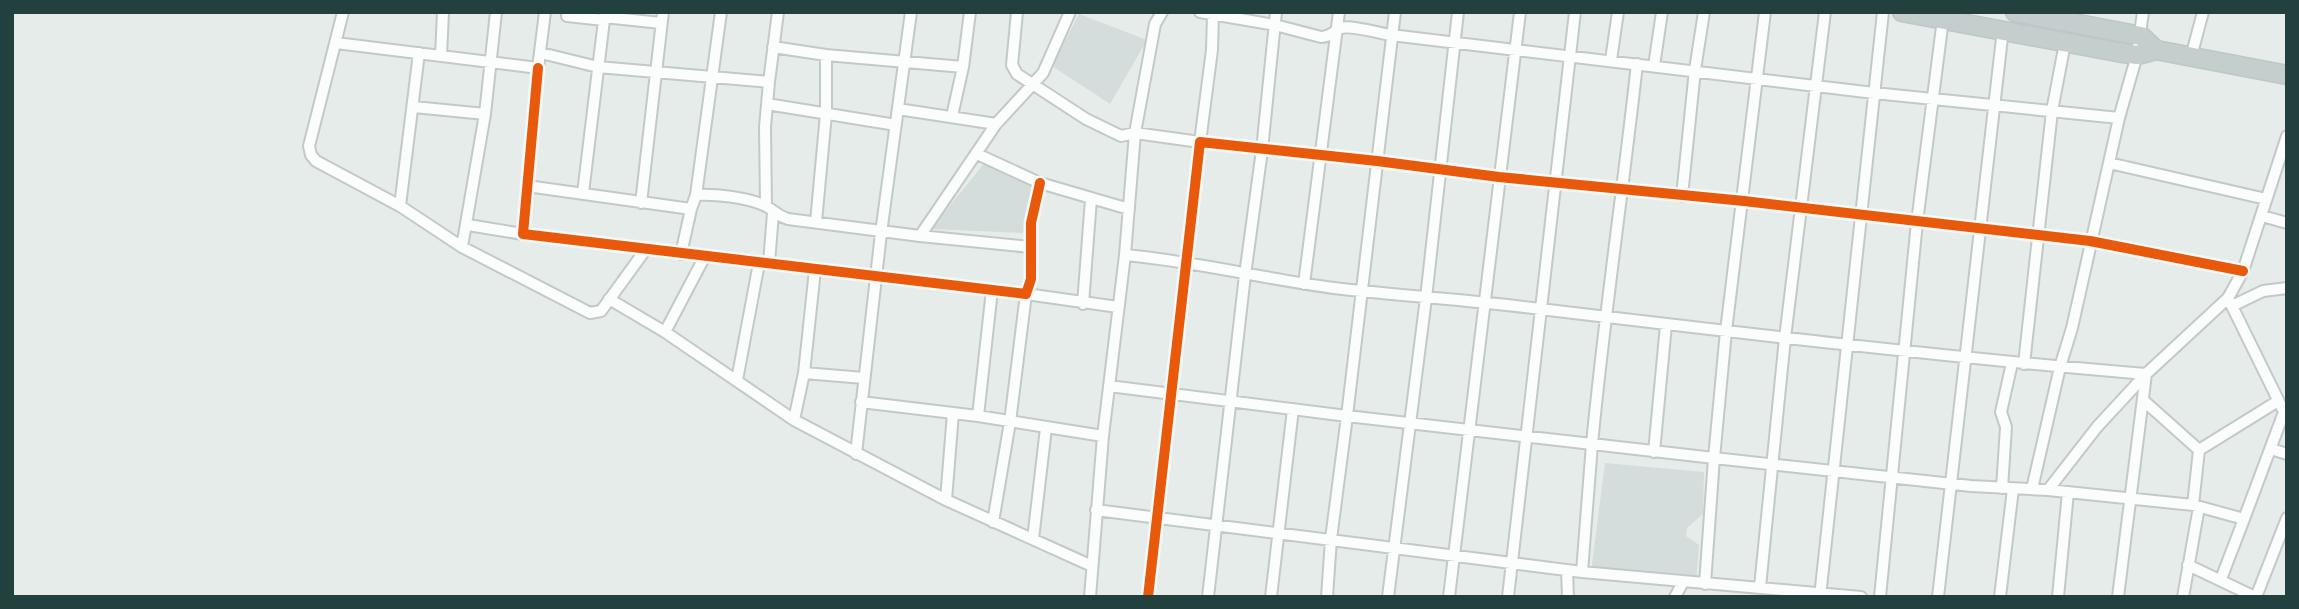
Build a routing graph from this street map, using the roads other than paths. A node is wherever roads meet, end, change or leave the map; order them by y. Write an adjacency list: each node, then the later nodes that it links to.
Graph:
1 (343, 12): 42 (street)
2 (443, 12): 51 (street)
3 (496, 12): 56 (street)
4 (545, 12): 47 (street)
5 (721, 12): 65 (street)
6 (778, 12): 44 (street)
7 (911, 12): 55 (street)
8 (970, 12): 60 (street)
9 (1017, 12): 68 (street)
10 (1070, 12): 68 (street)
11 (1162, 12): 83 (street)
12 (1200, 12): 30 (street)
13 (1276, 12): 36 (street)
14 (1339, 12): 37 (street)
15 (1395, 12): 39 (street)
16 (1458, 12): 41 (street)
17 (1520, 12): 45 (street)
18 (1575, 12): 52 (street)
19 (1618, 12): 54 (street)
20 (1662, 12): 58 (street)
21 (1704, 12): 62 (street)
22 (1765, 12): 66 (street)
23 (1825, 12): 69 (street)
24 (1883, 12): 70 (street)
25 (1902, 12): 34 (highway)
26 (2015, 12): 29 (highway)
27 (2143, 12): 40 (street)
28 (2203, 12): 53 (street)
29 (2035, 14): 35 (highway)
30 (1213, 15): 36 (street); 85 (street)
31 (566, 16): 32 (street)
32 (604, 16): 33 (street); 59 (street)
33 (662, 18): 63 (street)
34 (1942, 19): 38 (highway); 71 (street)
35 (2091, 20): 40 (highway)
36 (1275, 25): 37 (street); 86 (street)
37 (1338, 29): 39 (street); 88 (street)
38 (2003, 29): 43 (highway); 73 (street)
39 (1391, 35): 41 (street); 89 (street)
40 (2141, 36): 46 (highway); 50 (street)
41 (1455, 41): 45 (street); 91 (street)
42 (336, 43): 48 (street); 105 (street)
43 (2065, 43): 50 (highway); 76 (street)
44 (773, 47): 49 (street); 67 (street)
45 (1515, 50): 52 (street); 93 (street)
46 (2156, 50): 50 (highway); 53 (highway)
47 (541, 53): 59 (street); 61 (street)
48 (419, 54): 51 (street); 74 (street)
49 (826, 55): 55 (street); 78 (street)
50 (2137, 55): 80 (street)
51 (441, 56): 56 (street)
52 (1570, 57): 54 (street); 95 (street)
53 (2191, 57): 64 (highway)
54 (1611, 60): 57 (street)
55 (905, 61): 60 (street); 75 (street)
56 (491, 63): 61 (street); 77 (street)
57 (1637, 64): 58 (street); 97 (street)
58 (1654, 66): 62 (street)
59 (598, 67): 63 (street); 98 (street)
60 (963, 67): 79 (street)
61 (538, 68): 96 (street)
62 (1695, 70): 66 (street); 100 (street)
63 (655, 71): 65 (street); 104 (street)
64 (2287, 75)
65 (712, 77): 67 (street); 99 (street)
66 (1757, 79): 69 (street); 103 (street)
67 (769, 82): 72 (street)
68 (1034, 85): 81 (street); 83 (street)
69 (1816, 85): 70 (street); 109 (street)
70 (1874, 93): 71 (street); 110 (street)
71 (1932, 99): 73 (street); 113 (street)
72 (767, 104): 78 (street); 107 (street)
73 (1993, 106): 76 (street); 116 (street)
74 (414, 107): 77 (street); 105 (street)
75 (898, 109): 79 (street); 82 (street)
76 (2052, 111): 80 (street); 120 (street)
77 (485, 114): 115 (street)
78 (826, 114): 82 (street); 112 (street)
79 (952, 116): 81 (street)
80 (2119, 118): 90 (street)
81 (996, 124): 87 (street)
82 (896, 125): 117 (street)
83 (1135, 133): 85 (street); 108 (street)
84 (2287, 136): 92 (street)
85 (1200, 142): 86 (street); 129 (street)
86 (1262, 150): 88 (street); 132 (street)
87 (976, 154): 94 (street); 119 (street)
88 (1320, 155): 89 (street); 134 (street)
89 (1377, 161): 91 (street); 137 (street)
90 (2109, 163): 102 (street); 121 (street)
91 (1439, 169): 93 (street); 139 (street)
92 (2281, 173): 102 (street)
93 (1499, 177): 95 (street); 142 (street)
94 (1040, 183): 101 (street); 123 (street)
95 (1556, 183): 97 (street); 145 (street)
96 (527, 186): 98 (street); 118 (street)
97 (1623, 190): 100 (street); 146 (street)
98 (583, 193): 104 (street)
99 (695, 195): 106 (street); 107 (street)
100 (1682, 196): 103 (street)
101 (1091, 199): 108 (street); 143 (street)
102 (2266, 200): 111 (street)
103 (1744, 201): 109 (street); 148 (street)
104 (641, 202): 106 (street)
105 (400, 206): 122 (street)
106 (691, 209): 125 (street)
107 (769, 209): 112 (street); 128 (street)
108 (1129, 209): 126 (street)
109 (1801, 209): 110 (street); 150 (street)
110 (1860, 216): 113 (street); 151 (street)
111 (2262, 216): 114 (street); 131 (street)
112 (816, 222): 117 (street)
113 (1917, 222): 116 (street); 152 (street)
114 (2287, 223)
115 (468, 225): 118 (street); 122 (street)
116 (1980, 230): 120 (street); 153 (street)
117 (881, 233): 119 (street); 133 (street)
118 (523, 234): 124 (street)
119 (920, 236): 123 (street)
120 (2039, 236): 121 (street); 155 (street)
121 (2090, 241): 131 (street); 156 (street)
122 (463, 247): 140 (street)
123 (1030, 247): 138 (street)
124 (646, 249): 125 (street); 140 (street)
125 (681, 254): 127 (street)
126 (1125, 256): 129 (street); 144 (street)
127 (705, 257): 128 (street); 149 (street)
128 (764, 263): 130 (street); 160 (street)
129 (1187, 264): 132 (street); 162 (street)
130 (816, 270): 133 (street); 157 (street)
131 (2243, 271): 141 (street)
132 (1245, 275): 134 (street); 164 (street)
133 (876, 278): 136 (street); 159 (street)
134 (1304, 284): 137 (street)
135 (2287, 288): 141 (street)
136 (992, 290): 138 (street); 170 (street)
137 (1363, 291): 139 (street); 171 (street)
138 (1026, 294): 143 (street); 173 (street)
139 (1426, 298): 142 (street); 174 (street)
140 (610, 299): 149 (street)
141 (2230, 302): 158 (street); 165 (street)
142 (1484, 303): 145 (street); 176 (street)
143 (1083, 304): 144 (street)
144 (1118, 307): 161 (street)
145 (1540, 309): 146 (street); 178 (street)
146 (1604, 318): 147 (street); 179 (street)
147 (1666, 326): 148 (street); 182 (street)
148 (1726, 331): 150 (street); 185 (street)
149 (665, 332): 160 (street)
150 (1785, 338): 151 (street); 186 (street)
151 (1846, 345): 152 (street); 187 (street)
152 (1904, 351): 153 (street); 188 (street)
153 (1964, 358): 154 (street); 189 (street)
154 (2012, 363): 155 (street); 190 (street)
155 (2024, 364): 156 (street)
156 (2060, 367): 158 (street); 191 (street)
157 (804, 373): 159 (street); 172 (street)
158 (2146, 374): 163 (street); 192 (street)
159 (864, 377): 166 (street)
160 (737, 380): 172 (street)
161 (1109, 386): 162 (street); 177 (street)
162 (1171, 394): 164 (street); 198 (street)
163 (2143, 400): 181 (street); 194 (street)
164 (1231, 401): 167 (street); 202 (street)
165 (2278, 401): 168 (street); 181 (street)
166 (861, 402): 169 (street); 183 (street)
167 (1293, 408): 171 (street); 203 (street)
168 (2286, 412): 180 (street)
169 (953, 413): 170 (street); 195 (street)
170 (978, 416): 173 (street)
171 (1347, 416): 174 (street); 205 (street)
172 (794, 420): 183 (street)
173 (1010, 422): 175 (street); 201 (street)
174 (1410, 424): 176 (street); 206 (street)
175 (1046, 428): 177 (street); 204 (street)
176 (1470, 431): 178 (street); 207 (street)
177 (1103, 436): 197 (street)
178 (1528, 438): 179 (street); 208 (street)
179 (1592, 444): 182 (street); 212 (street)
180 (2271, 449): 184 (street); 200 (street)
181 (2199, 450): 196 (street)
182 (1654, 452): 185 (street)
183 (856, 454): 195 (street)
184 (2287, 454)
185 (1714, 458): 186 (street); 215 (street)
186 (1772, 464): 187 (street); 216 (street)
187 (1834, 471): 188 (street); 217 (street)
188 (1893, 478): 189 (street); 229 (street)
189 (1950, 484): 190 (street); 230 (street)
190 (2007, 489): 191 (street); 231 (street)
191 (2032, 489): 192 (street)
192 (2048, 490): 193 (street)
193 (2068, 492): 194 (street); 232 (street)
194 (2130, 498): 196 (street); 233 (street)
195 (946, 500): 201 (street)
196 (2196, 506): 200 (street); 209 (street)
197 (1096, 510): 198 (street); 210 (street)
198 (1157, 518): 202 (street); 219 (street)
199 (2287, 518): 235 (street)
200 (2244, 519): 213 (street)
201 (993, 522): 204 (street)
202 (1217, 525): 203 (street); 220 (street)
203 (1277, 532): 205 (street); 221 (street)
204 (1033, 539): 210 (street)
205 (1331, 539): 206 (street); 222 (street)
206 (1393, 547): 207 (street); 223 (street)
207 (1454, 554): 208 (street); 224 (street)
208 (1511, 562): 211 (street); 225 (street)
209 (2188, 565): 213 (street); 234 (street)
210 (1092, 566): 218 (street)
211 (1567, 570): 212 (street); 226 (street)
212 (1582, 572): 214 (street)
213 (2221, 579): 235 (street)
214 (1683, 582): 215 (street); 227 (street)
215 (1704, 584): 216 (street)
216 (1760, 587): 217 (street)
217 (1820, 595): 228 (street)
218 (1091, 596)
219 (1148, 597)
220 (1208, 597)
221 (1271, 597)
222 (1326, 597)
223 (1388, 597)
224 (1449, 597)
225 (1508, 597)
226 (1568, 597)
227 (1675, 597)
228 (1861, 597)
229 (1880, 597)
230 (1938, 597)
231 (2000, 597)
232 (2058, 597)
233 (2119, 597)
234 (2183, 597)
235 (2256, 597)

